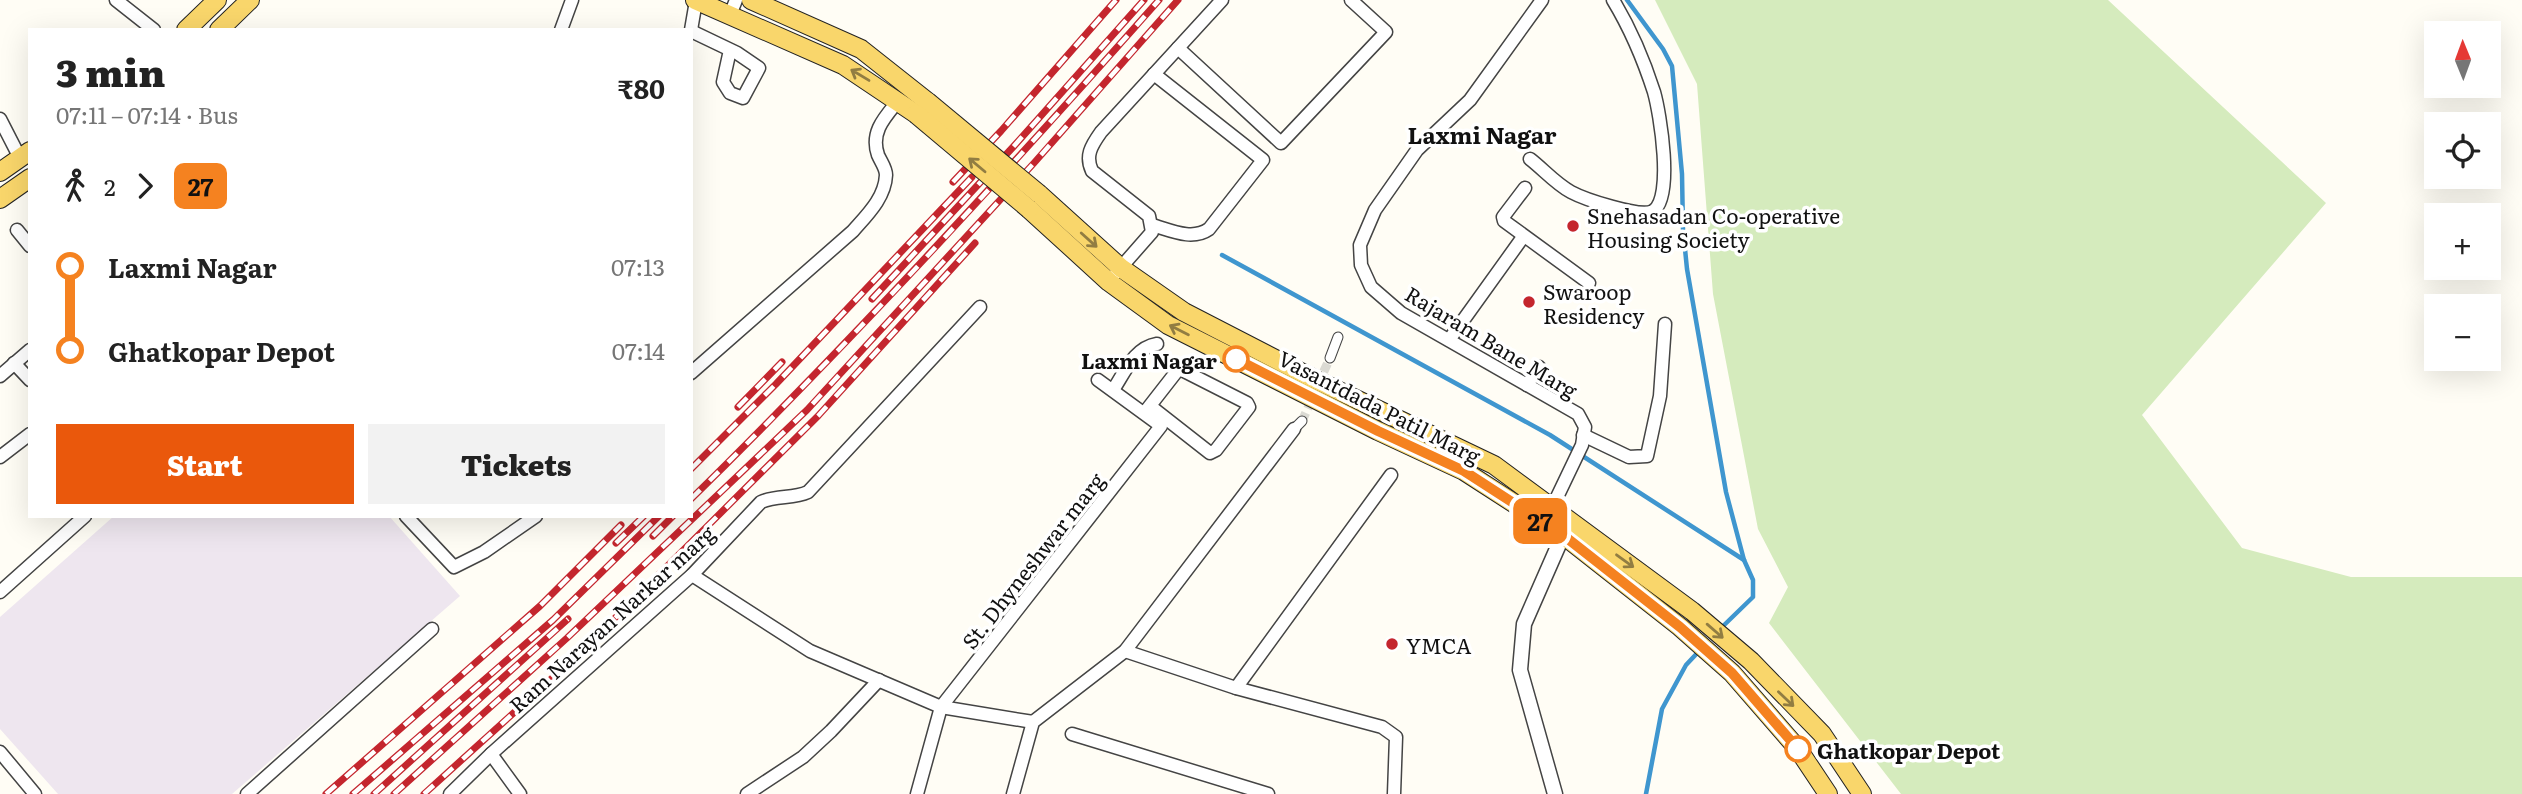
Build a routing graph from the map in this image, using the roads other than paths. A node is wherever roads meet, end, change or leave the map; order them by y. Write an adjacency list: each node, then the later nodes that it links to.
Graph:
1 (117, 0): 12 (street)
2 (217, 0): 13 (main road)
3 (250, 0): 14 (main road)
4 (572, 0): 15 (street)
5 (696, 0): 11 (main road, Vasantdada Patil Marg); 16 (street)
6 (751, 0): 22 (main road, Vasantdada Patil Marg)
7 (1222, 0): 18 (street)
8 (1351, 0): 18 (street)
9 (1542, 0): 39 (street, Rajaram Bane Marg)
10 (1613, 0): 25 (street)
11 (733, 8): 21 (main road, Vasantdada Patil Marg, one-way to 11)
12 (152, 28)
13 (188, 28)
14 (221, 28)
15 (562, 28)
16 (691, 28)
17 (693, 31): 19 (street)
18 (1178, 48): 20 (street)
19 (730, 50)
20 (1154, 74): 30 (street); 30 (street)
21 (898, 101): 22 (main road, Vasantdada Patil Marg); 45 (street)
22 (928, 113): 34 (main road, Vasantdada Patil Marg, one-way to 22, bridge); 34 (main road, Vasantdada Patil Marg, one-way to 34, bridge)
23 (0, 119): 24 (street)
24 (25, 155): 26 (main road)
25 (1530, 159)
26 (0, 172)
27 (28, 179): 29 (main road)
28 (1525, 188): 32 (street)
29 (0, 199)
30 (1152, 225): 34 (street)
31 (17, 230): 33 (street)
32 (1523, 237): 35 (street); 39 (street)
33 (28, 244)
34 (1115, 275): 58 (main road, Vasantdada Patil Marg)
35 (1589, 282)
36 (980, 307): 63 (street, Ram Narayan Narkar marg)
37 (1665, 324): 54 (street)
38 (1338, 337): 42 (street)
39 (1449, 340): 49 (street, Rajaram Bane Marg)
40 (1157, 344): 50 (street)
41 (28, 352): 43 (street)
42 (1330, 358)
43 (14, 363): 46 (street); 47 (street)
44 (1539, 367): 49 (street)
45 (693, 371)
46 (0, 376)
47 (28, 378)
48 (1098, 380): 50 (street)
49 (1527, 384): 54 (street, Rajaram Bane Marg)
50 (1113, 390): 51 (street)
51 (1147, 409): 52 (street); 52 (street)
52 (1164, 422): 69 (street, St. Dhyneshwar marg)
53 (1298, 425): 66 (street)
54 (1583, 435): 58 (street)
55 (28, 436): 56 (street)
56 (0, 457)
57 (1391, 475): 68 (street)
58 (1548, 516): 62 (main road, Vasantdada Patil Marg)
59 (83, 518): 64 (street)
60 (408, 518): 61 (street)
61 (531, 518)
62 (1566, 528): 83 (street); 84 (main road, Vasantdada Patil Marg); 85 (main road, Vasantdada Patil Marg, one-way to 85)
63 (692, 575): 67 (street); 73 (street, Ram Narayan Narkar marg)
64 (0, 592)
65 (432, 629): 75 (street)
66 (1125, 651): 68 (street); 70 (street)
67 (879, 680): 69 (street); 78 (street)
68 (1236, 688): 82 (street)
69 (941, 707): 70 (street); 79 (street, St. Dhyneshwar marg)
70 (1033, 722): 80 (street)
71 (1072, 734): 81 (street)
72 (0, 752): 74 (street)
73 (491, 754): 76 (street, Ram Narayan Narkar marg); 77 (street)
74 (29, 792)
75 (247, 794)
76 (450, 794)
77 (520, 794)
78 (747, 794)
79 (917, 794)
80 (1013, 794)
81 (1268, 794)
82 (1394, 794)
83 (1555, 794)
84 (1828, 794)
85 (1862, 794)

